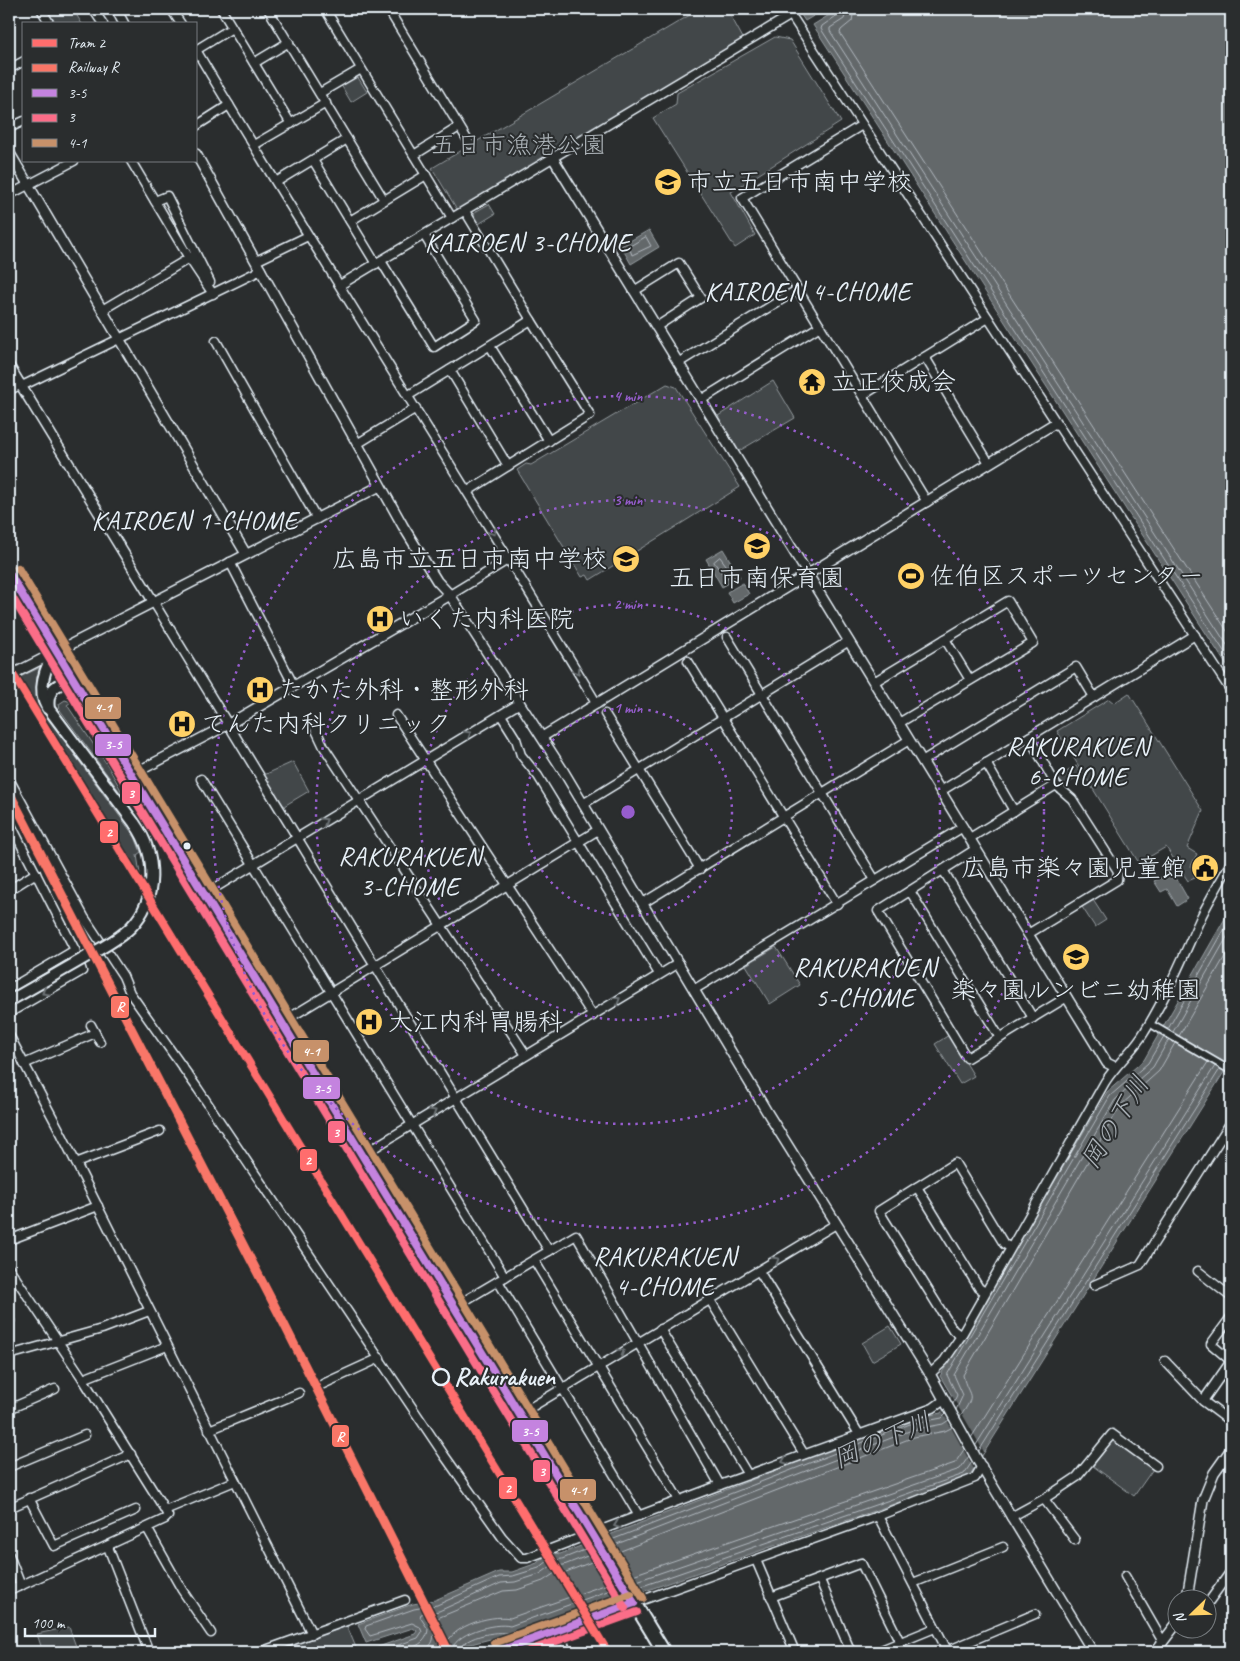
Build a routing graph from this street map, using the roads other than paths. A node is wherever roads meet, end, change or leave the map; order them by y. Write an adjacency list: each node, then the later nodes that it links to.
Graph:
1 (41, 9): 9 (street)
2 (94, 9): 10 (street)
3 (116, 9): 11 (street)
4 (172, 9): 12 (street)
5 (221, 9): 13 (street)
6 (268, 9): 14 (street)
7 (324, 9): 20 (street)
8 (388, 9): 29 (street)
9 (49, 22)
10 (102, 22)
11 (123, 22)
12 (179, 22)
13 (232, 28): 15 (street); 18 (street)
14 (289, 42): 18 (street); 21 (street)
15 (198, 49)
16 (198, 53): 23 (street)
17 (22, 62): 19 (street)
18 (254, 63): 25 (street)
19 (9, 69)
20 (361, 69): 21 (street); 34 (street)
21 (320, 93): 22 (street)
22 (326, 103): 25 (street); 30 (street)
23 (229, 105): 26 (street); 32 (street)
24 (22, 122): 28 (street)
25 (290, 124): 32 (street)
26 (198, 125)
27 (862, 125): 36 (street); 56 (street); 60 (street)
28 (9, 128)
29 (459, 128): 31 (street); 34 (street)
30 (347, 140): 37 (street); 44 (street)
31 (470, 144)
32 (254, 145): 41 (street)
33 (9, 152): 42 (street)
34 (414, 155): 40 (street)
35 (198, 158): 52 (street)
36 (553, 158): 46 (street); 57 (street)
37 (313, 160): 41 (street); 48 (street)
38 (72, 162): 42 (street)
39 (132, 162): 45 (street)
40 (426, 175): 44 (street); 47 (street)
41 (276, 182): 50 (street)
42 (29, 185): 43 (street); 59 (street)
43 (9, 195)
44 (384, 200): 48 (street)
45 (155, 201): 51 (street); 51 (street)
46 (465, 211): 47 (street); 61 (street)
47 (452, 218): 49 (street)
48 (350, 221): 53 (street)
49 (424, 235): 53 (street); 53 (street)
50 (308, 236): 52 (street); 55 (street)
51 (193, 256): 58 (street); 59 (street)
52 (256, 261): 54 (street)
53 (378, 262): 55 (street)
54 (261, 270): 58 (street); 79 (street)
55 (340, 285): 73 (street)
56 (797, 290): 62 (street); 68 (street)
57 (634, 292): 63 (street); 63 (street)
58 (213, 294): 64 (street)
59 (102, 310): 64 (street)
60 (988, 318): 67 (street); 77 (street)
61 (531, 320): 66 (street); 78 (street)
62 (820, 326): 74 (street); 75 (street)
63 (656, 327): 68 (street)
64 (120, 339): 71 (street); 86 (street)
65 (216, 340): 85 (street)
66 (490, 346): 70 (street); 78 (street)
67 (925, 357): 74 (street); 80 (street)
68 (678, 363): 75 (street)
69 (9, 366): 71 (street)
70 (450, 370): 73 (street); 81 (street)
71 (20, 384): 72 (street); 92 (street)
72 (9, 390)
73 (409, 395): 76 (street)
74 (862, 395): 84 (street)
75 (701, 400): 90 (street)
76 (416, 408): 79 (street); 83 (street)
77 (1055, 423): 80 (street); 93 (street)
78 (549, 441): 81 (street)
79 (357, 444): 82 (street)
80 (989, 464): 84 (street)
81 (508, 466): 83 (street)
82 (380, 486): 85 (street); 91 (street)
83 (468, 491): 87 (street, one-way to 87)
84 (927, 502): 90 (street)
85 (317, 519): 86 (street)
86 (246, 554): 88 (street)
87 (509, 559): 91 (street); 108 (street, one-way to 108)
88 (230, 562): 92 (street); 103 (street)
89 (9, 573): 97 (highway)
90 (808, 574): 96 (street); 108 (street)
91 (450, 595): 103 (street); 107 (street)
92 (153, 601): 97 (street); 115 (street)
93 (1195, 635): 104 (street); 106 (street)
94 (727, 637): 105 (street)
95 (945, 639): 101 (street); 101 (street); 102 (street)
96 (848, 641): 102 (street); 105 (street)
97 (56, 652): 99 (street); 100 (highway); 110 (main road)
98 (688, 661): 113 (street)
99 (9, 676)
100 (73, 680): 110 (main road); 124 (highway)
101 (970, 680): 114 (street)
102 (874, 682): 114 (street)
103 (294, 686): 115 (street)
104 (1231, 691)
105 (761, 694): 113 (street); 129 (street)
106 (1094, 697): 118 (street); 121 (street)
107 (520, 703): 112 (street); 117 (street)
108 (597, 704): 117 (street)
109 (605, 714): 123 (street)
110 (52, 715): 163 (main road, bridge)
111 (396, 715): 120 (street)
112 (501, 715): 120 (street, one-way to 112); 139 (street)
113 (722, 718): 123 (street); 133 (street)
114 (899, 723): 119 (street)
115 (229, 724): 124 (street); 137 (street)
116 (315, 728): 130 (street)
117 (542, 737): 131 (street)
118 (1028, 737): 122 (street); 127 (street)
119 (909, 740): 121 (street); 129 (street)
120 (426, 760): 130 (street); 147 (street)
121 (922, 760): 128 (street)
122 (986, 763): 128 (street); 132 (street)
123 (639, 770): 131 (street); 143 (street)
124 (131, 775): 150 (highway)
125 (9, 779): 206 (street)
126 (201, 779): 142 (street)
127 (1056, 785): 132 (street); 154 (street)
128 (941, 791): 135 (street)
129 (822, 794): 133 (street); 146 (street)
130 (359, 799): 137 (street, one-way to 130); 153 (street)
131 (584, 804): 136 (street)
132 (1014, 811): 138 (street)
133 (784, 818): 143 (street); 152 (street)
134 (9, 821): 145 (street)
135 (963, 827): 138 (street); 146 (street)
136 (598, 830): 139 (street); 151 (street)
137 (298, 837): 142 (street); 157 (street)
138 (970, 838): 140 (street)
139 (578, 842): 147 (street); 158 (street)
140 (976, 850): 144 (street); 154 (street)
141 (1231, 862): 174 (street)
142 (252, 865): 150 (street); 161 (street)
143 (700, 869): 151 (street)
144 (943, 870): 149 (street); 166 (street)
145 (36, 873): 148 (street); 155 (street)
146 (875, 880): 152 (street)
147 (508, 885): 153 (street); 165 (street)
148 (9, 890)
149 (910, 890): 170 (street); 170 (street)
150 (203, 895): 167 (highway)
151 (643, 903): 156 (street)
152 (837, 904): 160 (street)
153 (441, 924): 157 (street); 172 (street)
154 (1028, 934): 162 (street)
155 (74, 950): 159 (street); 164 (street, one-way to 164)
156 (679, 962): 158 (street); 160 (street)
157 (376, 964): 161 (street); 176 (street)
158 (660, 974): 165 (street, one-way to 158)
159 (9, 989)
160 (695, 989): 184 (street)
161 (330, 992): 167 (street); 178 (street)
162 (1067, 997): 166 (street); 174 (street)
163 (9, 1002)
164 (9, 1012)
165 (593, 1016): 172 (street)
166 (1033, 1018): 170 (street)
167 (281, 1022): 180 (highway)
168 (1154, 1026): 175 (street)
169 (9, 1035): 173 (street)
170 (1000, 1038)
171 (100, 1042): 173 (street)
172 (526, 1055): 176 (street)
173 (24, 1064): 181 (street)
174 (1115, 1068): 186 (street)
175 (1228, 1068)
176 (457, 1097): 178 (street, one-way to 176); 187 (street)
177 (1231, 1122): 193 (street)
178 (412, 1125): 180 (street); 192 (street)
179 (160, 1131): 181 (street)
180 (362, 1155): 197 (highway)
181 (76, 1163): 183 (street)
182 (917, 1187): 186 (street); 194 (street); 201 (street)
183 (98, 1206): 185 (street); 198 (street)
184 (836, 1224): 190 (street, one-way to 184); 210 (street)
185 (9, 1240)
186 (1010, 1247): 194 (street)
187 (549, 1251): 188 (street); 203 (street)
188 (534, 1260): 192 (street); 209 (street)
189 (9, 1268): 202 (street)
190 (759, 1271): 196 (street); 222 (street)
191 (1198, 1271): 195 (street)
192 (502, 1279): 197 (street); 213 (street)
193 (1094, 1285)
194 (984, 1292): 201 (street)
195 (1231, 1297)
196 (710, 1300): 200 (street); 226 (street)
197 (454, 1307): 219 (highway)
198 (149, 1311): 202 (street); 204 (street)
199 (1231, 1318): 208 (street)
200 (660, 1329): 203 (street); 230 (street)
201 (960, 1336): 210 (street)
202 (58, 1341): 205 (street); 211 (street)
203 (637, 1342): 209 (street, one-way to 203); 232 (street)
204 (167, 1346): 211 (street); 221 (street)
205 (9, 1355)
206 (380, 1358): 212 (street); 243 (street)
207 (1165, 1361): 216 (street)
208 (1231, 1361): 216 (street)
209 (598, 1366): 213 (street); 235 (street)
210 (930, 1374): 217 (street)
211 (83, 1379): 225 (street)
212 (323, 1384)
213 (562, 1388): 219 (street); 239 (street)
214 (55, 1389): 218 (street)
215 (299, 1393): 221 (street)
216 (1203, 1400): 220 (street)
217 (945, 1402): 222 (street); 227 (street)
218 (9, 1409)
219 (520, 1414): 243 (highway)
220 (1231, 1422)
221 (209, 1430): 231 (street)
222 (859, 1434): 226 (street)
223 (85, 1435): 229 (street)
224 (1231, 1449): 254 (street)
225 (131, 1454): 233 (street); 238 (street)
226 (804, 1454): 230 (street, one-way to 230)
227 (981, 1465): 240 (street); 241 (street)
228 (1156, 1466): 234 (street)
229 (9, 1467)
230 (748, 1475): 232 (street)
231 (235, 1481): 238 (street); 264 (street)
232 (720, 1485): 235 (street)
233 (29, 1498): 236 (street); 237 (street)
234 (1044, 1499): 241 (street); 244 (street)
235 (679, 1500): 239 (street)
236 (9, 1508)
237 (136, 1510)
238 (164, 1510): 242 (street)
239 (639, 1516): 243 (street, one-way to 243)
240 (878, 1516): 248 (street); 252 (street)
241 (1011, 1517): 279 (street)
242 (147, 1528): 245 (street); 263 (street)
243 (593, 1536): 258 (highway)
244 (1075, 1540)
245 (108, 1547): 253 (street); 270 (street)
246 (1003, 1547): 252 (street)
247 (9, 1556): 253 (street)
248 (756, 1560): 257 (street); 258 (street)
249 (1231, 1571): 255 (street)
250 (1125, 1576): 267 (street)
251 (820, 1580): 257 (street); 266 (street); 276 (street)
252 (913, 1583): 262 (street)
253 (21, 1586): 256 (street)
254 (1189, 1588)
255 (1218, 1589)
256 (9, 1591)
257 (771, 1597): 275 (street)
258 (632, 1599): 261 (main road); 274 (highway)
259 (405, 1600): 264 (street)
260 (1035, 1614): 278 (street)
261 (560, 1628): 268 (main road); 269 (street)
262 (936, 1628): 266 (street); 278 (street)
263 (210, 1633)
264 (312, 1634): 271 (street)
265 (1168, 1634): 267 (street)
266 (900, 1642): 277 (street)
267 (1162, 1642): 280 (street)
268 (525, 1647): 272 (main road)
269 (566, 1651): 273 (street)
270 (149, 1652)
271 (260, 1652)
272 (496, 1652)
273 (547, 1652)
274 (664, 1652)
275 (795, 1652)
276 (851, 1652)
277 (876, 1652)
278 (948, 1652)
279 (1094, 1652)
280 (1155, 1652)

